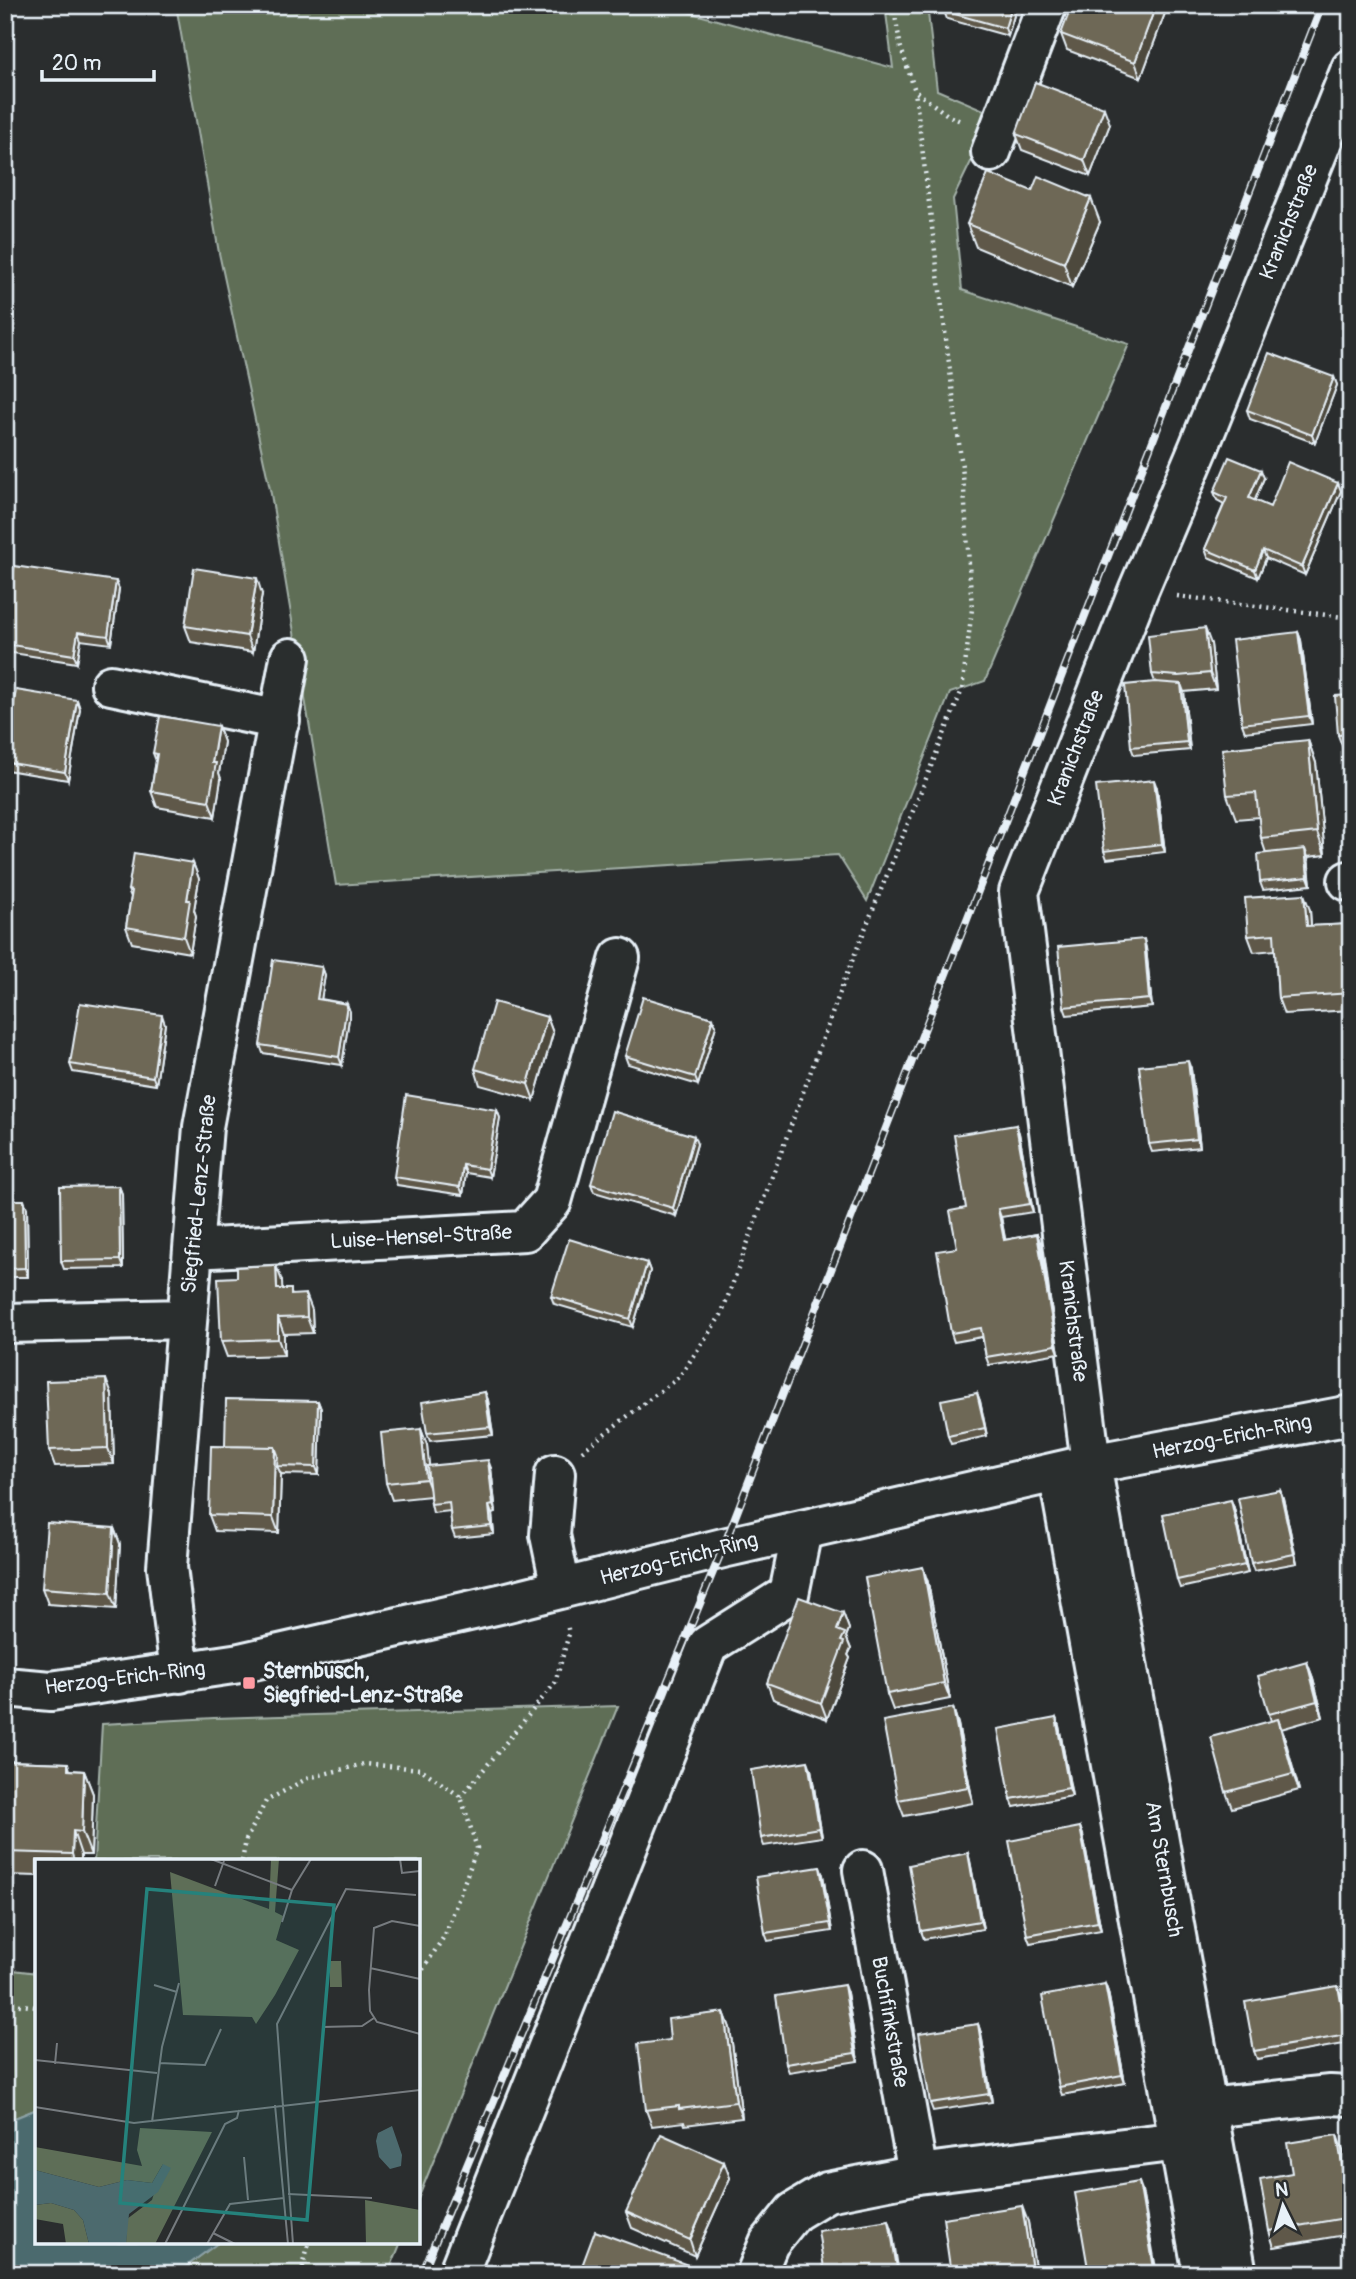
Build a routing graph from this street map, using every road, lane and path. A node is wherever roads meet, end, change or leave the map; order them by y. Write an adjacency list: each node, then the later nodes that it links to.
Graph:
1 (893, 5): 4 (path)
2 (1046, 5): 5 (street)
3 (1351, 69): 6 (street, Kranichstraße)
4 (915, 91): 5 (path); 17 (path)
5 (994, 143)
6 (1138, 590): 7 (path); 16 (street, Kranichstraße)
7 (1351, 618)
8 (290, 658): 10 (street, Siegfried-Lenz-Straße)
9 (111, 685): 10 (street)
10 (280, 720): 12 (street, Siegfried-Lenz-Straße)
11 (620, 958): 12 (street, Luise-Hensel-Straße)
12 (193, 1248): 13 (street, Siegfried-Lenz-Straße)
13 (187, 1319): 14 (street); 20 (street, Siegfried-Lenz-Straße)
14 (5, 1323)
15 (1351, 1415): 16 (street, Herzog-Erich-Ring)
16 (1074, 1468): 18 (street, Herzog-Erich-Ring); 29 (street, Am Sternbusch); 30 (street, Am Sternbusch)
17 (555, 1474): 19 (street)
18 (802, 1530): 19 (street, Herzog-Erich-Ring); 34 (street)
19 (561, 1588): 20 (street, Herzog-Erich-Ring); 22 (path)
20 (180, 1673): 21 (street, Herzog-Erich-Ring)
21 (5, 1688)
22 (461, 1797): 23 (path); 25 (path)
23 (242, 1859)
24 (863, 1870): 31 (street, Buchfinkstraße)
25 (420, 1975)
26 (5, 2003): 27 (path)
27 (35, 2007)
28 (1351, 2096): 29 (street)
29 (1207, 2108): 37 (street, Am Sternbusch)
30 (1179, 2141): 31 (street); 36 (street, Am Sternbusch)
31 (918, 2174): 35 (street)
32 (308, 2244): 33 (path)
33 (301, 2274)
34 (458, 2274)
35 (756, 2274)
36 (1202, 2274)
37 (1237, 2274)

